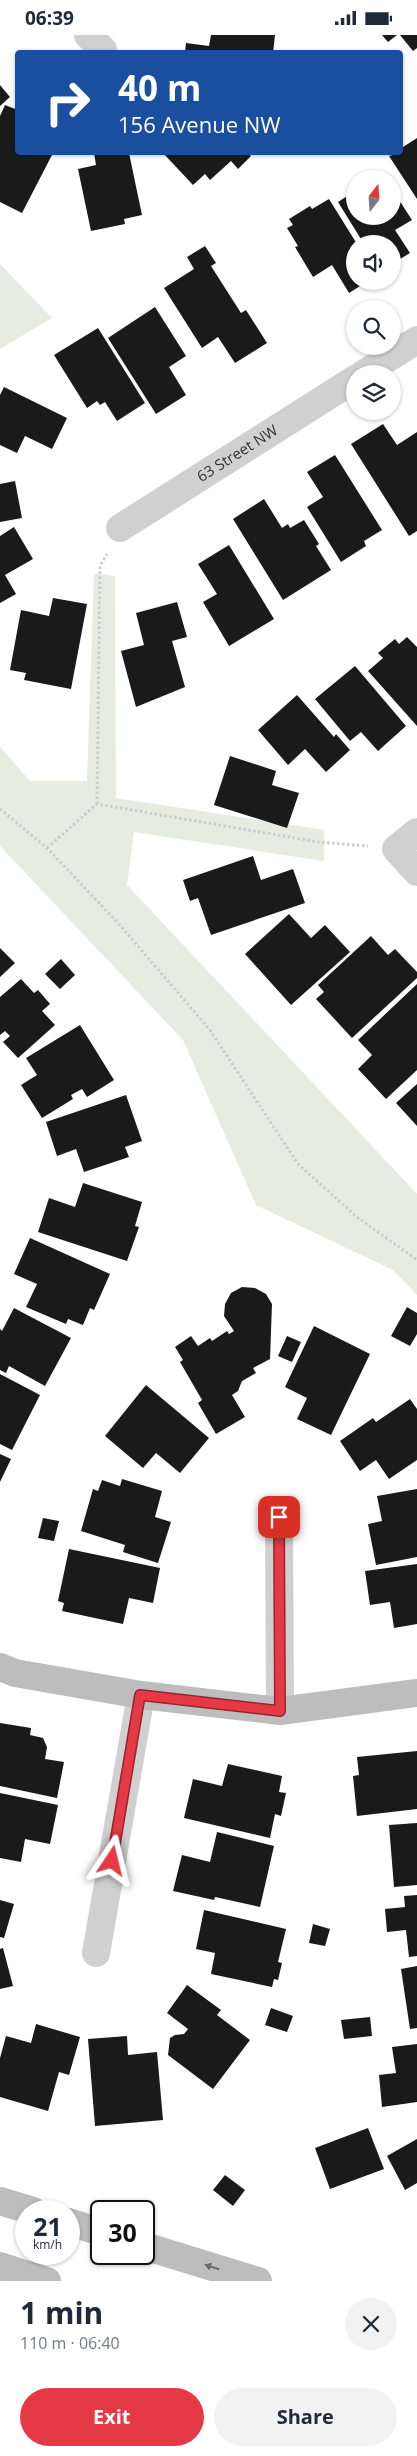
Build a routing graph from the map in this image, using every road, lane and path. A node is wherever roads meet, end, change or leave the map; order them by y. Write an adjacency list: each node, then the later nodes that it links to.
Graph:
1 (417, 340): 2 (street)
2 (377, 365)
3 (346, 385): 4 (street, 63 Street NW)
4 (120, 528): 5 (path)
5 (97, 804): 8 (path); 9 (path)
6 (0, 809): 8 (path)
7 (417, 832): 9 (street)
8 (46, 848): 11 (path)
9 (396, 849): 10 (street)
10 (417, 872)
11 (417, 1260)
12 (279, 1517): 16 (street)
13 (0, 1667): 15 (street)
14 (417, 1693): 16 (street)
15 (140, 1695): 16 (street); 17 (street)
16 (280, 1711)
17 (96, 1953)
18 (0, 2201): 19 (street)
19 (15, 2206)
20 (155, 2248): 23 (street, one-way to 20)
21 (0, 2266): 22 (street)
22 (47, 2281)
23 (258, 2281)

